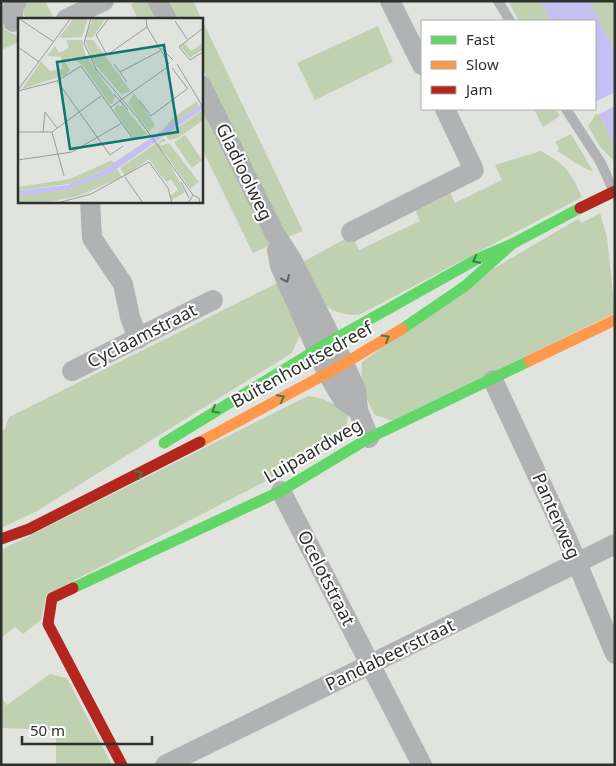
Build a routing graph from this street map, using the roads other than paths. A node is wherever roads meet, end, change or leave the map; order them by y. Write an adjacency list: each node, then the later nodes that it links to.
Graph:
1 (17, 1): 9 (street)
2 (104, 1): 6 (street)
3 (158, 1): 7 (street)
4 (390, 1): 10 (street)
5 (498, 1): 8 (lane)
6 (68, 18)
7 (166, 18)
8 (509, 20)
9 (11, 26)
10 (421, 63)
11 (202, 87): 21 (street, Gladioolweg)
12 (444, 110): 16 (street)
13 (567, 110): 14 (lane)
14 (615, 192): 17 (main road, Buitenhoutsedreef, bridge)
15 (90, 202): 20 (street)
16 (351, 232)
17 (512, 244): 21 (main road, Buitenhoutsedreef, one-way to 21); 22 (main road, Buitenhoutsedreef, one-way to 17)
18 (213, 300): 20 (street, Cyclaamstraat)
19 (615, 320): 24 (main road, Luipaardweg)
20 (138, 339): 23 (street, Cyclaamstraat)
21 (324, 345): 22 (street, Gladioolweg); 26 (main road, Buitenhoutsedreef, one-way to 26)
22 (336, 368): 25 (street, Gladioolweg); 29 (main road, Buitenhoutsedreef, one-way to 22)
23 (72, 371)
24 (493, 380): 25 (main road, Luipaardweg); 32 (street, Panterweg)
25 (369, 438): 28 (main road, Luipaardweg)
26 (158, 447)
27 (141, 458): 29 (main road, Buitenhoutsedreef)
28 (281, 491): 34 (street, Ocelotstraat); 35 (main road, Luipaardweg)
29 (94, 494): 30 (main road, Buitenhoutsedreef)
30 (1, 539)
31 (615, 544): 32 (street, Pandabeerstraat)
32 (577, 563): 33 (street, Panterweg); 34 (street, Pandabeerstraat)
33 (615, 654)
34 (371, 664): 36 (street, Pandabeerstraat); 37 (street, Ocelotstraat)
35 (122, 765)
36 (165, 765)
37 (422, 765)

